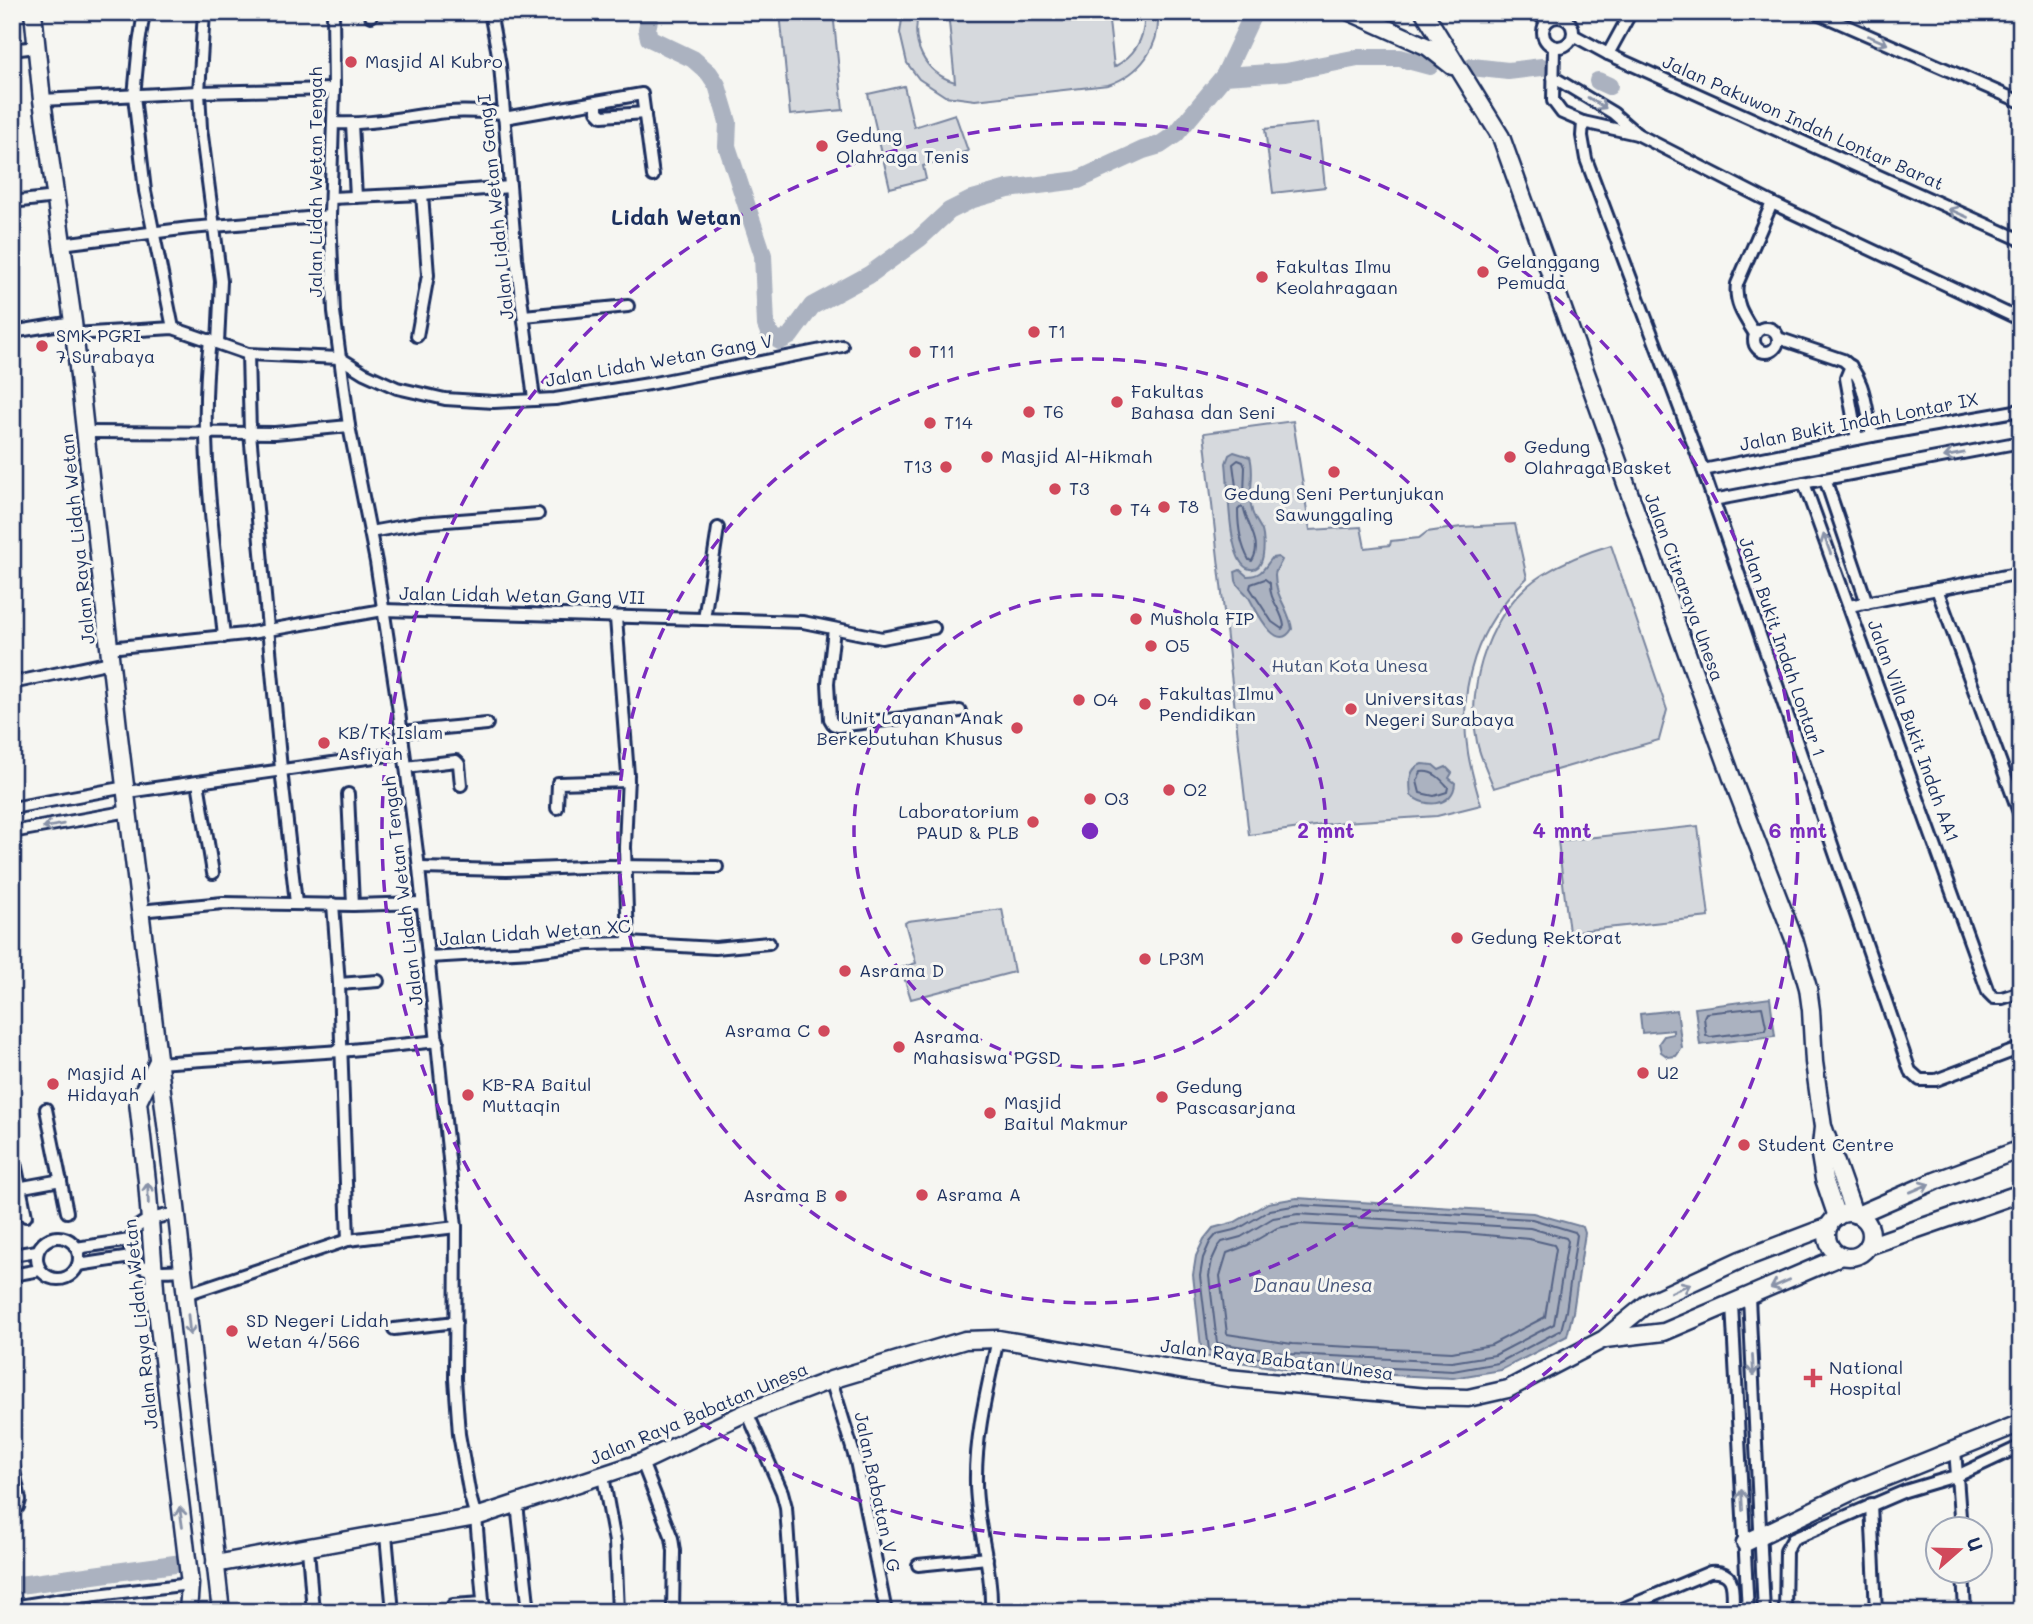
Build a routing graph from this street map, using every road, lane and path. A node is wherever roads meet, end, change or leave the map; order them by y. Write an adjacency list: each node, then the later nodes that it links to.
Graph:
1 (33, 12): 15 (main road, Jalan Raya Lidah Wetan)
2 (144, 12): 23 (street)
3 (204, 12): 22 (street)
4 (332, 12): 21 (street, Jalan Lidah Wetan Tengah)
5 (490, 12): 28 (street, Jalan Lidah Wetan Gang I)
6 (1350, 12): 14 (main road)
7 (1423, 12): 14 (main road); 19 (main road, Jalan Citraraya Unesa)
8 (1535, 12): 12 (street)
9 (1632, 12): 18 (street)
10 (1815, 12): 25 (street, one-way to 25)
11 (1565, 15): 12 (street); 13 (street)
12 (1547, 21): 16 (street)
13 (1573, 35): 16 (street); 18 (street, Jalan Pakuwon Indah Lontar Barat)
14 (1404, 37): 19 (main road)
15 (36, 47): 17 (street); 24 (main road, Jalan Raya Lidah Wetan)
16 (1554, 47): 20 (street)
17 (12, 50)
18 (1608, 54): 44 (street, Jalan Pakuwon Indah Lontar Barat, one-way to 18)
19 (1462, 74): 127 (main road, Jalan Citraraya Unesa)
20 (1553, 77): 29 (street); 32 (street, one-way to 32)
21 (334, 89): 22 (street); 30 (street, Jalan Lidah Wetan Tengah)
22 (199, 92): 23 (street); 42 (street)
23 (134, 96): 24 (street); 43 (street)
24 (42, 100): 36 (main road, Jalan Raya Lidah Wetan)
25 (2021, 102)
26 (597, 104): 27 (street); 27 (street); 28 (street)
27 (645, 113): 33 (street)
28 (504, 115): 31 (street); 34 (street, Jalan Lidah Wetan Gang I)
29 (1583, 122): 32 (street); 69 (street, Jalan Bukit Indah Lontar 1)
30 (333, 123): 31 (street); 38 (street, Jalan Lidah Wetan Tengah)
31 (352, 124): 37 (street)
32 (1637, 135): 40 (street)
33 (653, 176)
34 (510, 187): 35 (street); 47 (street, Jalan Lidah Wetan Gang I)
35 (422, 194): 37 (street); 53 (street)
36 (56, 197): 39 (street); 45 (main road, Jalan Raya Lidah Wetan)
37 (356, 197): 38 (street)
38 (331, 198): 41 (street, Jalan Lidah Wetan Tengah)
39 (12, 202)
40 (1772, 203): 48 (street); 52 (street)
41 (330, 216): 42 (street); 58 (street, Jalan Lidah Wetan Tengah)
42 (215, 225): 43 (street); 55 (street)
43 (154, 232): 45 (street); 50 (street)
44 (2021, 240)
45 (61, 244): 49 (main road, Jalan Raya Lidah Wetan)
46 (628, 306): 47 (street)
47 (524, 316): 60 (street, Jalan Lidah Wetan Gang I)
48 (2021, 320)
49 (74, 328): 50 (street, Jalan Lidah Wetan Gang V); 51 (street, Jalan Lidah Wetan Gang V); 64 (main road, Jalan Raya Lidah Wetan)
50 (173, 328): 55 (street, Jalan Lidah Wetan Gang V)
51 (12, 332)
52 (1755, 334): 54 (street); 54 (street)
53 (417, 336)
54 (1779, 338): 59 (street)
55 (214, 342): 57 (street, Jalan Lidah Wetan Gang V); 63 (street)
56 (842, 346): 60 (street, Jalan Lidah Wetan Gang V)
57 (248, 354): 58 (street, Jalan Lidah Wetan Gang V); 65 (street)
58 (341, 358): 60 (street, Jalan Lidah Wetan Gang V); 62 (street, Jalan Lidah Wetan Tengah)
59 (1851, 366): 66 (street); 67 (street)
60 (534, 400)
61 (2021, 410): 66 (street, Jalan Bukit Indah Lontar IX)
62 (349, 426): 65 (street); 75 (street, Jalan Lidah Wetan Tengah)
63 (205, 431): 64 (street); 65 (street); 86 (street)
64 (86, 432): 87 (main road, Jalan Raya Lidah Wetan)
65 (250, 433): 84 (street)
66 (1871, 436): 67 (street, Jalan Bukit Indah Lontar IX)
67 (1857, 439): 69 (street, Jalan Bukit Indah Lontar IX)
68 (2021, 442): 70 (street, one-way to 70)
69 (1703, 470): 72 (street, Jalan Bukit Indah Lontar 1)
70 (1825, 479): 71 (street); 78 (street, Jalan Villa Bukit Indah AA1)
71 (1804, 483): 72 (street); 79 (street, Jalan Villa Bukit Indah AA1, one-way to 71)
72 (1713, 500): 123 (street, Jalan Bukit Indah Lontar 1)
73 (538, 514): 75 (street)
74 (718, 528): 82 (street)
75 (370, 532): 80 (street, Jalan Lidah Wetan Tengah)
76 (2021, 573): 77 (street)
77 (1937, 589): 78 (street); 105 (street)
78 (1867, 603): 79 (street)
79 (1849, 606): 121 (street, Jalan Villa Bukit Indah AA1)
80 (383, 610): 81 (street, Jalan Lidah Wetan Gang VII); 84 (street, Jalan Lidah Wetan Gang VII); 91 (street, Jalan Lidah Wetan Tengah)
81 (616, 618): 82 (street, Jalan Lidah Wetan Gang VII); 95 (street)
82 (704, 619): 85 (street, Jalan Lidah Wetan Gang VII)
83 (934, 628): 85 (street, Jalan Lidah Wetan Gang VII)
84 (269, 629): 86 (street, Jalan Lidah Wetan Gang VII); 94 (street)
85 (834, 629): 89 (street)
86 (224, 637): 87 (street, Jalan Lidah Wetan Gang VII)
87 (111, 655): 88 (street, Jalan Lidah Wetan Gang VII); 98 (main road, Jalan Raya Lidah Wetan)
88 (12, 683)
89 (960, 711)
90 (487, 723): 91 (street)
91 (401, 732): 92 (street, Jalan Lidah Wetan Tengah)
92 (403, 753): 93 (street, Jalan Lidah Wetan Tengah); 94 (street)
93 (406, 767): 97 (street); 109 (street, Jalan Lidah Wetan Tengah)
94 (281, 769): 96 (street); 111 (street)
95 (628, 780): 102 (street); 107 (street)
96 (198, 782): 98 (street); 110 (street)
97 (461, 785)
98 (126, 790): 99 (street); 103 (main road, Jalan Raya Lidah Wetan)
99 (93, 793): 101 (street); 104 (street)
100 (348, 794): 114 (street)
101 (12, 808)
102 (557, 808)
103 (130, 811): 104 (street); 115 (main road, Jalan Raya Lidah Wetan)
104 (97, 816): 106 (street, one-way to 106)
105 (2021, 818)
106 (12, 832)
107 (626, 866): 108 (street); 109 (street); 116 (street)
108 (717, 867)
109 (419, 868): 112 (street, Jalan Lidah Wetan Tengah)
110 (213, 873)
111 (296, 903): 113 (street); 115 (street)
112 (422, 903): 114 (street); 118 (street, Jalan Lidah Wetan Tengah)
113 (333, 904): 114 (street); 120 (street)
114 (353, 905)
115 (139, 911): 125 (main road, Jalan Raya Lidah Wetan)
116 (628, 943): 117 (street, Jalan Lidah Wetan XC); 118 (street, Jalan Lidah Wetan XC)
117 (769, 943)
118 (429, 957): 122 (street, Jalan Lidah Wetan Tengah)
119 (378, 981): 120 (street)
120 (339, 984): 124 (street)
121 (2021, 992)
122 (438, 1041): 124 (street); 139 (street, Jalan Lidah Wetan Tengah)
123 (2021, 1048)
124 (341, 1051): 125 (street); 141 (street)
125 (157, 1063): 134 (main road, Jalan Raya Lidah Wetan); 137 (main road, Jalan Raya Lidah Wetan, one-way to 125)
126 (46, 1109): 130 (street)
127 (1823, 1127): 135 (main road, Jalan Citraraya Unesa); 138 (main road, Jalan Citraraya Unesa)
128 (12, 1148): 131 (street)
129 (2021, 1149): 135 (main road, one-way to 129)
130 (61, 1180): 131 (street); 133 (street)
131 (16, 1188): 136 (street)
132 (2021, 1193): 142 (main road)
133 (67, 1212)
134 (177, 1213): 137 (street); 150 (main road, Jalan Raya Lidah Wetan)
135 (1855, 1214): 138 (main road); 142 (main road)
136 (26, 1216)
137 (149, 1221): 140 (street); 151 (main road, Jalan Raya Lidah Wetan)
138 (1828, 1224): 147 (main road); 155 (main road, one-way to 138)
139 (456, 1227): 141 (street); 157 (street, Jalan Lidah Wetan Tengah)
140 (130, 1240): 143 (street); 146 (street)
141 (348, 1240): 153 (street)
142 (1868, 1247): 147 (main road)
143 (76, 1248): 144 (street); 148 (street)
144 (37, 1251): 145 (street); 149 (street)
145 (12, 1255)
146 (131, 1257): 148 (street); 151 (street)
147 (1837, 1259): 154 (main road, one-way to 154)
148 (78, 1265): 149 (street)
149 (40, 1270): 152 (street)
150 (183, 1270): 151 (street); 153 (main road, Jalan Raya Lidah Wetan)
151 (153, 1271): 183 (main road, Jalan Raya Lidah Wetan, one-way to 151)
152 (12, 1275)
153 (186, 1294): 182 (main road, Jalan Raya Lidah Wetan, one-way to 182)
154 (1749, 1297): 156 (main road); 177 (street, one-way to 177)
155 (1649, 1302): 159 (main road); 161 (main road)
156 (1732, 1304): 159 (main road); 178 (street, one-way to 156)
157 (456, 1322): 158 (street); 175 (street, Jalan Lidah Wetan Tengah)
158 (394, 1329)
159 (1664, 1332): 161 (main road)
160 (998, 1339): 161 (main road, Jalan Raya Babatan Unesa); 162 (main road, Jalan Raya Babatan Unesa); 180 (street)
161 (1604, 1339)
162 (831, 1380): 163 (main road, Jalan Raya Babatan Unesa); 198 (street, Jalan Babatan V G)
163 (747, 1412): 168 (main road, Jalan Raya Babatan Unesa); 197 (street)
164 (2021, 1423): 166 (main road)
165 (2021, 1446): 169 (street)
166 (1955, 1449): 169 (street); 177 (main road)
167 (12, 1460): 173 (street)
168 (642, 1462): 170 (main road, Jalan Raya Babatan Unesa); 196 (street)
169 (1959, 1475): 172 (street); 174 (street)
170 (603, 1476): 171 (main road, Jalan Raya Babatan Unesa); 195 (street)
171 (517, 1504): 175 (main road, Jalan Raya Babatan Unesa); 194 (street)
172 (1871, 1504): 204 (street); 205 (street)
173 (12, 1510)
174 (1960, 1516)
175 (476, 1517): 176 (main road, Jalan Raya Babatan Unesa); 188 (street, Jalan Lidah Wetan Tengah)
176 (386, 1535): 179 (main road, Jalan Raya Babatan Unesa); 193 (street)
177 (1761, 1536): 178 (main road); 203 (street)
178 (1745, 1543): 202 (street)
179 (308, 1549): 182 (main road, Jalan Raya Babatan Unesa); 192 (street)
180 (987, 1558): 181 (street); 199 (street)
181 (918, 1565)
182 (215, 1569): 183 (main road, Jalan Raya Babatan Unesa); 191 (main road, Jalan Raya Lidah Wetan)
183 (190, 1584): 185 (street); 190 (main road, Jalan Raya Lidah Wetan)
184 (1964, 1586): 206 (street)
185 (56, 1600): 187 (street); 189 (street)
186 (453, 1605): 188 (street)
187 (12, 1607)
188 (483, 1607)
189 (58, 1612)
190 (188, 1612)
191 (221, 1612)
192 (313, 1612)
193 (393, 1612)
194 (528, 1612)
195 (618, 1612)
196 (673, 1612)
197 (793, 1612)
198 (886, 1612)
199 (991, 1612)
200 (1615, 1612): 201 (street)
201 (1733, 1612)
202 (1748, 1612)
203 (1764, 1612)
204 (1785, 1612)
205 (1876, 1612)
206 (1965, 1612)

